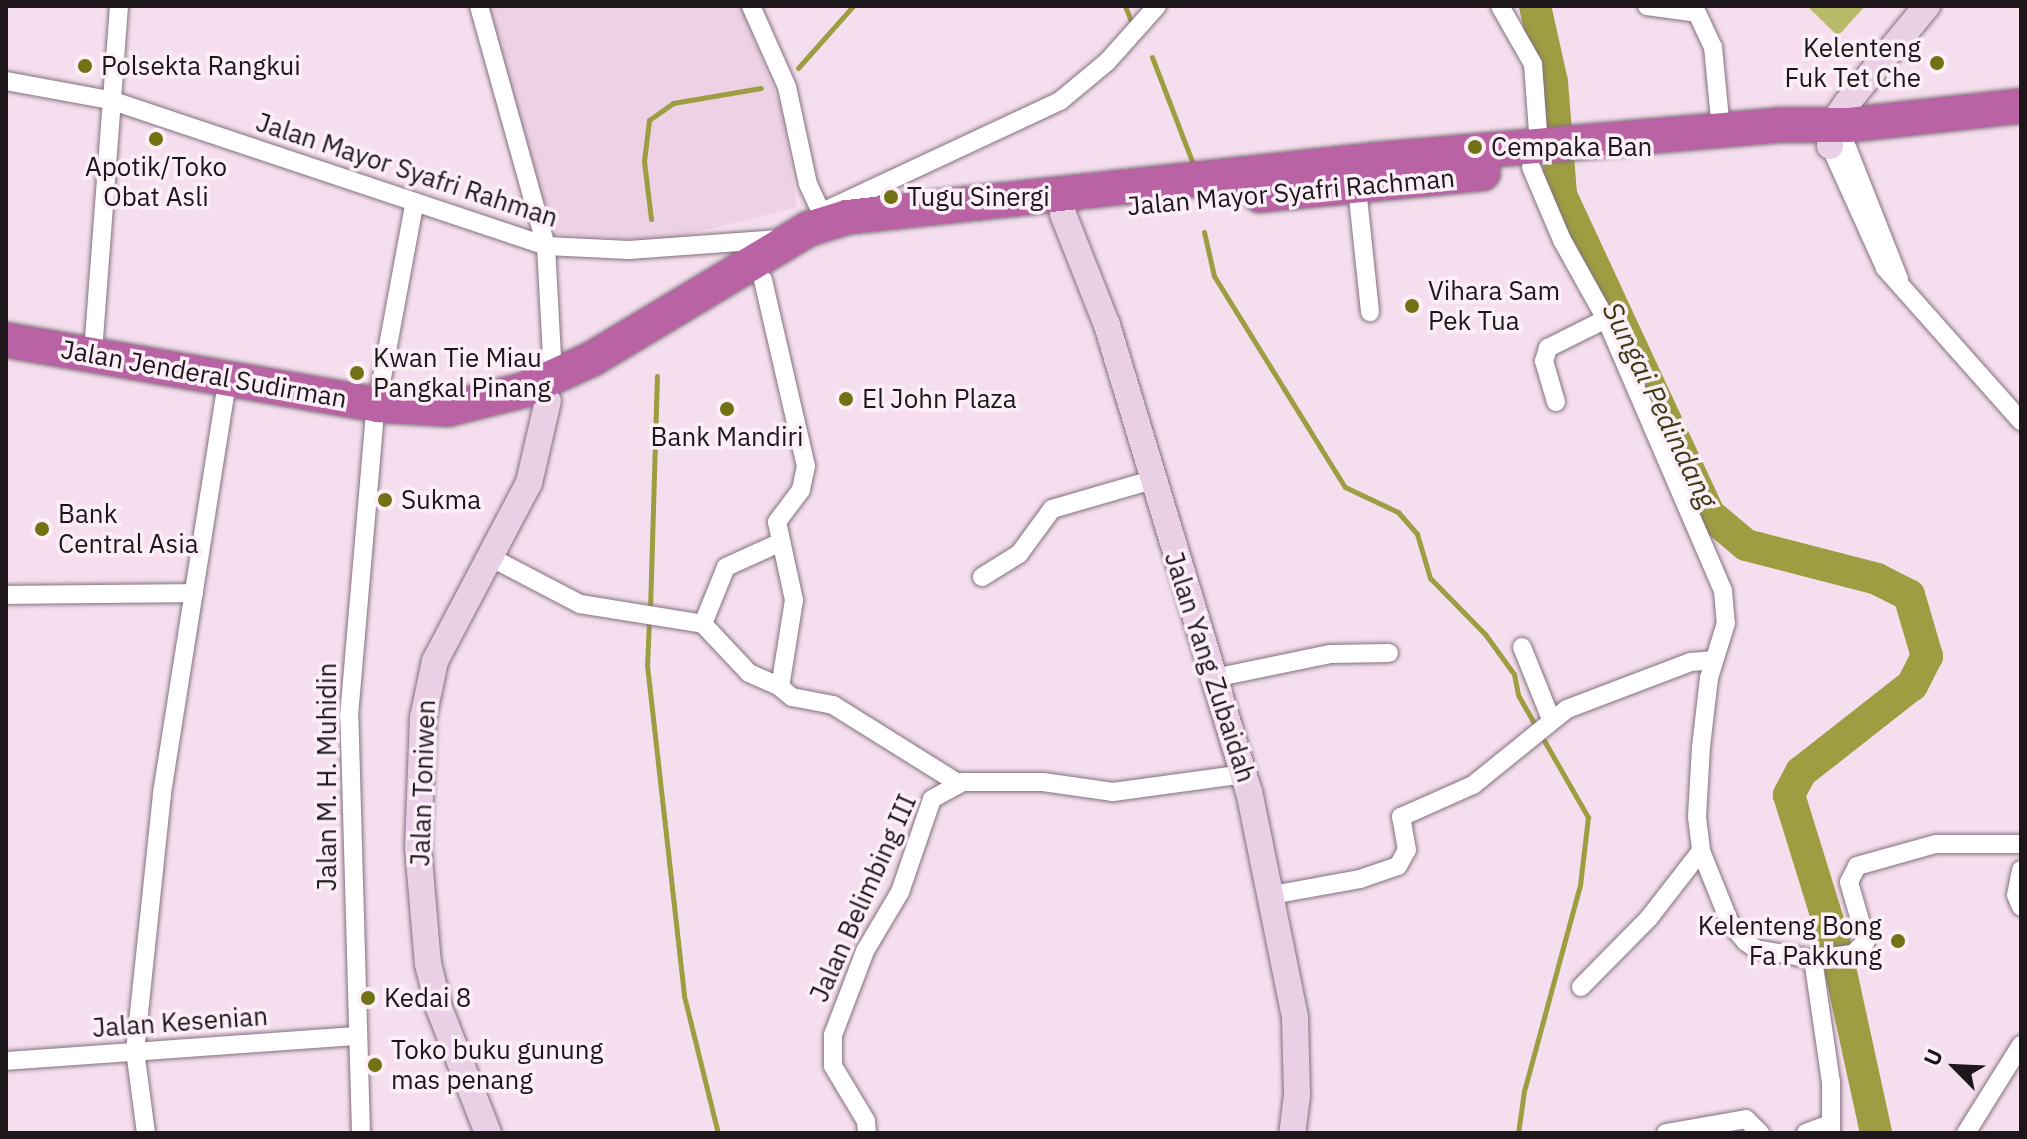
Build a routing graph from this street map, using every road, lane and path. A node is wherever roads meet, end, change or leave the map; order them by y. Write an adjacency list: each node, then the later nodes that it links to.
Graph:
1 (119, 6): 9 (street)
2 (479, 6): 21 (street)
3 (751, 6): 20 (street)
4 (1157, 6): 15 (street, Jalan Mayor Syafri Rahman)
5 (1500, 6): 14 (street)
6 (1647, 6): 13 (street)
7 (1927, 6): 12 (street)
8 (6, 81): 9 (street, Jalan Mayor Syafri Rahman)
9 (110, 100): 17 (street, Jalan Mayor Syafri Rahman); 26 (street)
10 (2021, 106): 12 (highway)
11 (2021, 128): 12 (highway)
12 (1840, 129): 13 (highway, Jalan Mayor Syafri Rachman); 14 (highway, Jalan Mayor Syafri Rachman); 32 (street)
13 (1721, 130): 14 (highway, Jalan Mayor Syafri Rachman)
14 (1549, 155): 16 (highway, Jalan Mayor Syafri Rachman); 18 (highway, Jalan Mayor Syafri Rachman); 24 (street)
15 (913, 172): 18 (street); 20 (street, Jalan Mayor Syafri Rahman)
16 (1357, 188): 19 (highway, Jalan Mayor Syafri Rachman); 23 (street)
17 (414, 205): 21 (street, Jalan Mayor Syafri Rahman); 31 (street, Jalan M. H. Muhidin)
18 (920, 211): 20 (highway, Jalan Mayor Syafri Rachman)
19 (1063, 214): 22 (highway, Jalan Mayor Syafri Rachman); 33 (street, Jalan Yang Zubaidah)
20 (806, 227): 21 (street, Jalan Mayor Syafri Rahman); 28 (highway, Jalan Jenderal Sudirman)
21 (546, 246): 28 (street)
22 (763, 280): 28 (highway, Jalan Jenderal Sudirman); 34 (street)
23 (1370, 312)
24 (1606, 319): 30 (street); 42 (street)
25 (6, 340): 26 (highway, Jalan Jenderal Sudirman)
26 (93, 352): 31 (highway, Jalan Jenderal Sudirman)
27 (6, 356): 29 (highway, Jalan Jenderal Sudirman)
28 (550, 389): 31 (highway, Jalan Jenderal Sudirman); 35 (street, Jalan Toniwen)
29 (225, 393): 31 (highway, Jalan Jenderal Sudirman); 37 (street)
30 (1556, 402)
31 (376, 414): 55 (street, Jalan M. H. Muhidin)
32 (2021, 421)
33 (1152, 480): 36 (street); 43 (street, Jalan Yang Zubaidah)
34 (781, 542): 39 (street); 44 (street)
35 (490, 557): 39 (street); 62 (street, Jalan Toniwen)
36 (982, 577)
37 (194, 593): 38 (street); 57 (street)
38 (6, 595)
39 (703, 624): 44 (street)
40 (1522, 647): 45 (street)
41 (1389, 653): 43 (street)
42 (1712, 660): 45 (street); 49 (street)
43 (1214, 678): 46 (street, Jalan Yang Zubaidah)
44 (780, 687): 47 (street)
45 (1543, 726): 51 (street)
46 (1245, 774): 47 (street); 51 (street, Jalan Yang Zubaidah)
47 (958, 783): 63 (street, Jalan Belimbing III)
48 (2021, 844): 53 (street)
49 (1701, 851): 53 (street); 54 (street)
50 (2021, 870): 52 (street)
51 (1272, 895): 64 (street, Jalan Yang Zubaidah)
52 (2021, 907)
53 (1813, 959): 59 (street)
54 (1581, 987)
55 (357, 1036): 57 (street, Jalan Kesenian); 61 (street, Jalan M. H. Muhidin)
56 (2021, 1045): 68 (street)
57 (135, 1051): 58 (street, Jalan Kesenian); 60 (street)
58 (6, 1061)
59 (1830, 1128): 67 (street)
60 (146, 1133)
61 (361, 1133)
62 (488, 1133)
63 (867, 1133)
64 (1292, 1133)
65 (1666, 1133): 66 (street)
66 (1760, 1133)
67 (1806, 1133)
68 (1966, 1133)

